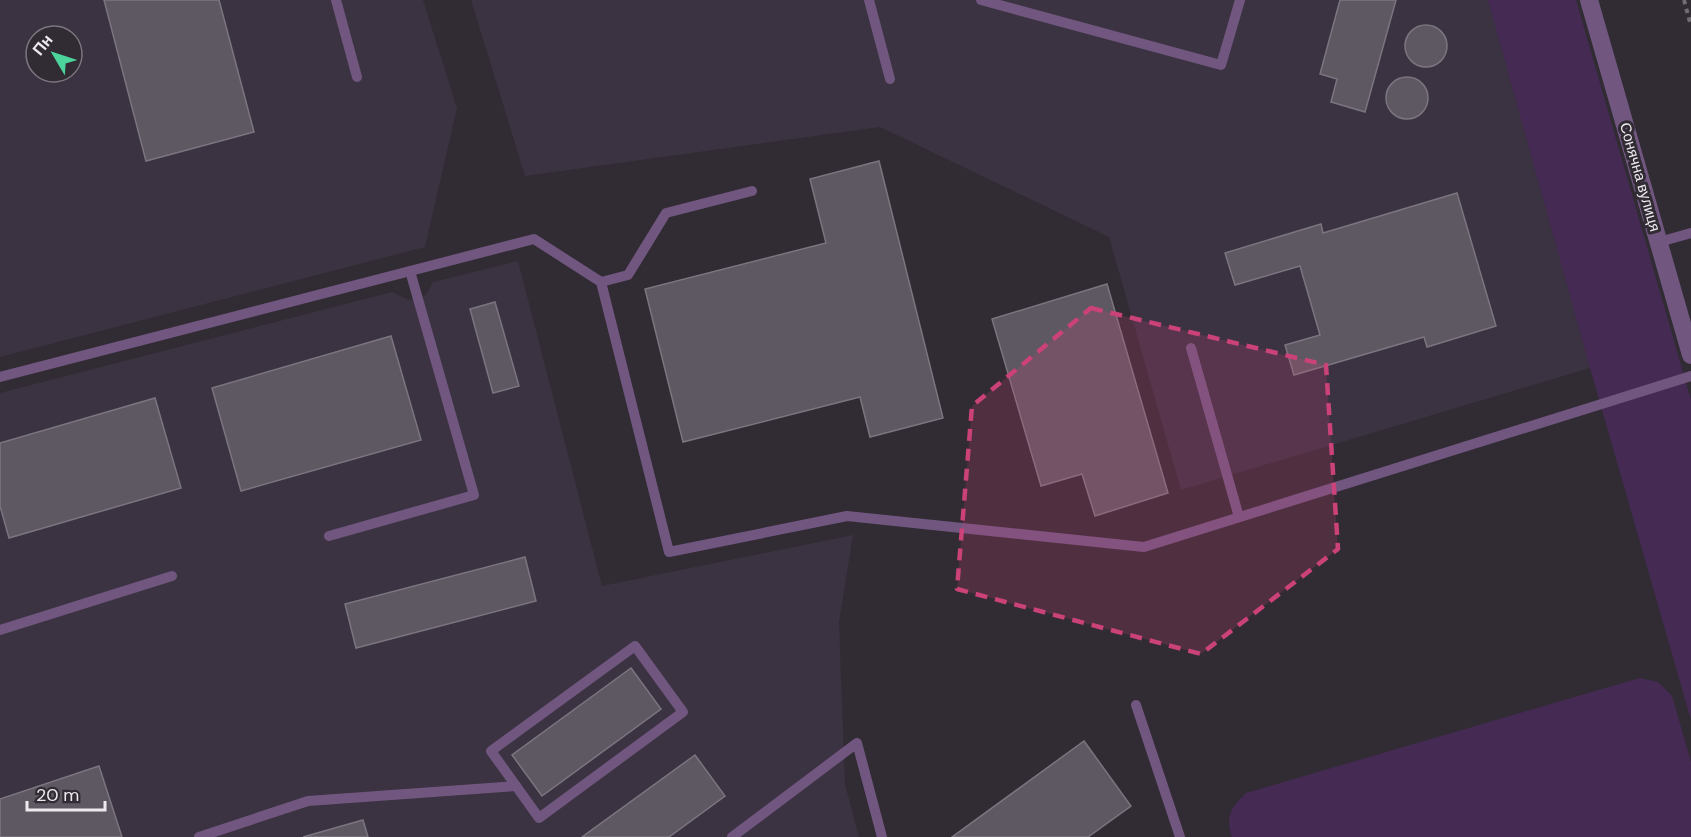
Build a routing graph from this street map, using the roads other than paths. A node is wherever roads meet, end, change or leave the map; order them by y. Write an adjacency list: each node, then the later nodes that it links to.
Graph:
1 (336, 0): 6 (lane)
2 (869, 0): 7 (lane)
3 (981, 0): 4 (lane)
4 (1240, 0)
5 (1589, 0): 10 (street, Сонячна вулиця)
6 (357, 77)
7 (890, 79)
8 (752, 191): 12 (lane)
9 (1691, 232): 10 (lane)
10 (1659, 242): 14 (street, Сонячна вулиця)
11 (410, 271): 12 (lane); 16 (lane); 18 (lane)
12 (601, 282): 17 (lane)
13 (1191, 348): 17 (lane)
14 (1691, 355)
15 (1691, 376): 17 (lane)
16 (0, 377)
17 (1239, 517)
18 (329, 536)
19 (172, 576): 20 (lane)
20 (0, 630)
21 (1136, 705): 26 (lane)
22 (516, 786): 22 (lane); 23 (lane)
23 (199, 837)
24 (732, 837): 25 (lane)
25 (882, 837)
26 (1180, 837)

